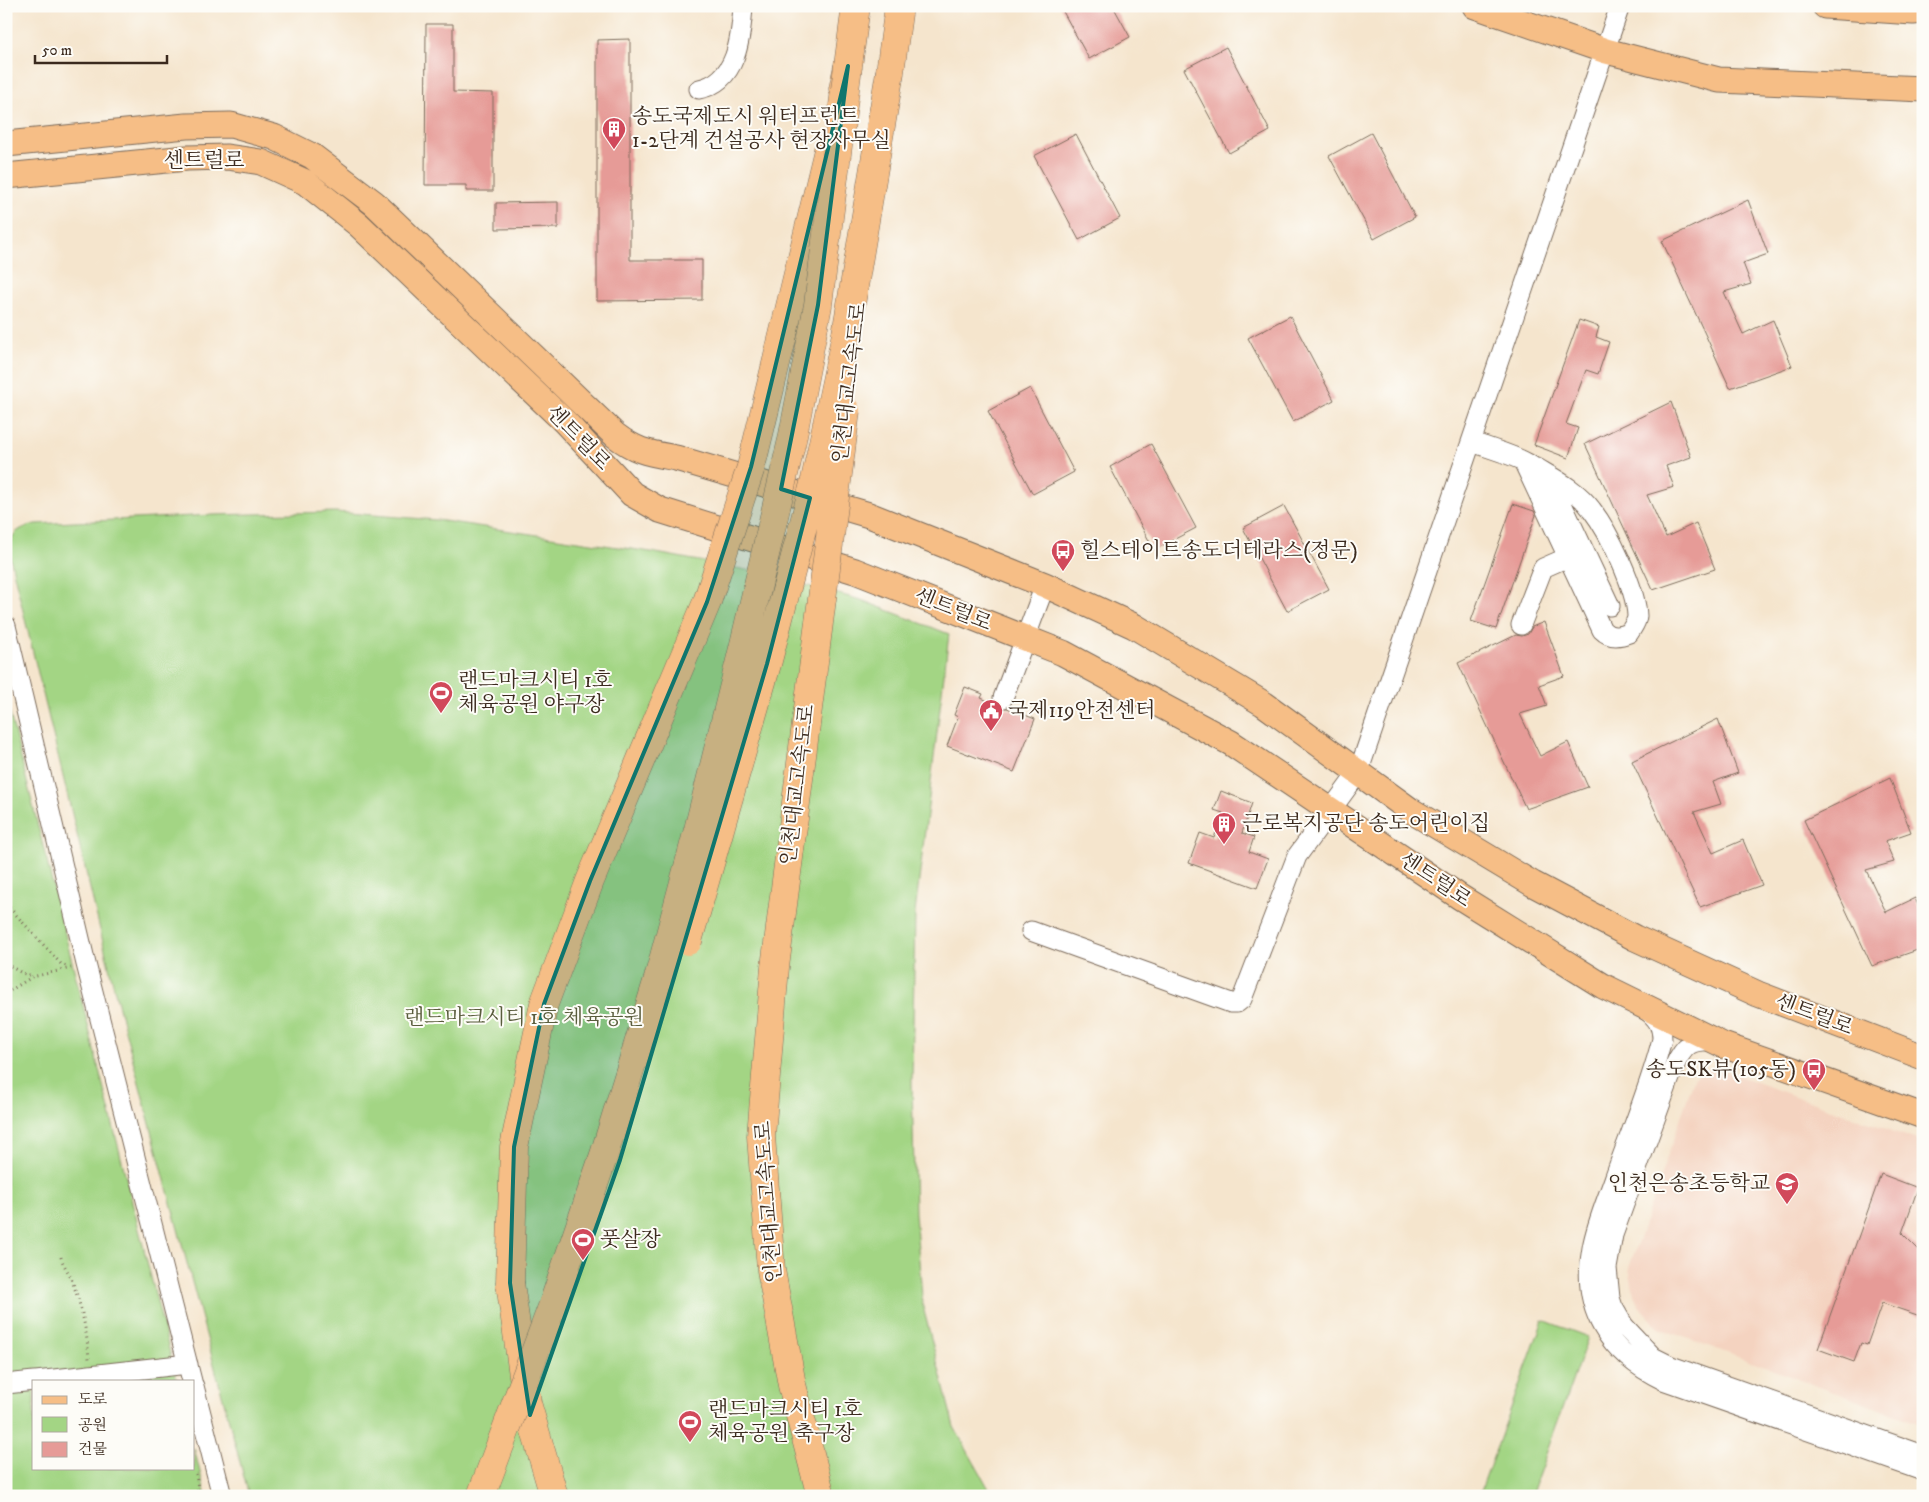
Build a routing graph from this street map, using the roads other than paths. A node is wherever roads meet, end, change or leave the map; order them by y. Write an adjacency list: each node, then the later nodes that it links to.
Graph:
1 (743, 6): 11 (street)
2 (856, 6): 9 (highway, 인천대교고속도로)
3 (899, 6): 10 (highway, 인천대교고속도로)
4 (1475, 6): 8 (main road)
5 (1620, 6): 8 (street)
6 (1825, 6): 7 (main road)
7 (1923, 11)
8 (1606, 51): 12 (main road); 15 (street)
9 (848, 66): 39 (highway, 인천대교고속도로, bridge); 41 (highway, 인천대교고속도로, bridge)
10 (890, 72): 40 (highway, 인천대교고속도로, bridge); 42 (highway, 인천대교고속도로, bridge)
11 (699, 88)
12 (1923, 89)
13 (6, 144): 18 (main road, 센트럴로)
14 (6, 176): 22 (main road, 센트럴로)
15 (1472, 442): 16 (street); 24 (street)
16 (1530, 464): 17 (street); 17 (street); 19 (street)
17 (1568, 557): 20 (street)
18 (1045, 585): 22 (street); 24 (main road, 센트럴로)
19 (1610, 606)
20 (1521, 625)
21 (6, 626): 31 (street)
22 (1025, 638): 23 (street); 25 (main road, 센트럴로)
23 (1003, 698)
24 (1358, 773): 25 (street); 29 (main road, 센트럴로)
25 (1330, 810): 26 (street); 27 (main road, 센트럴로)
26 (1031, 931)
27 (1638, 1003): 28 (main road, 센트럴로); 37 (street)
28 (1716, 1041): 30 (main road, 센트럴로); 36 (street)
29 (1923, 1057)
30 (1923, 1116)
31 (190, 1372): 32 (street)
32 (52, 1380)
33 (32, 1381): 34 (street)
34 (6, 1384)
35 (195, 1390): 38 (street)
36 (1923, 1455)
37 (1923, 1471)
38 (222, 1496)
39 (481, 1496)
40 (498, 1496)
41 (554, 1496)
42 (821, 1496)

